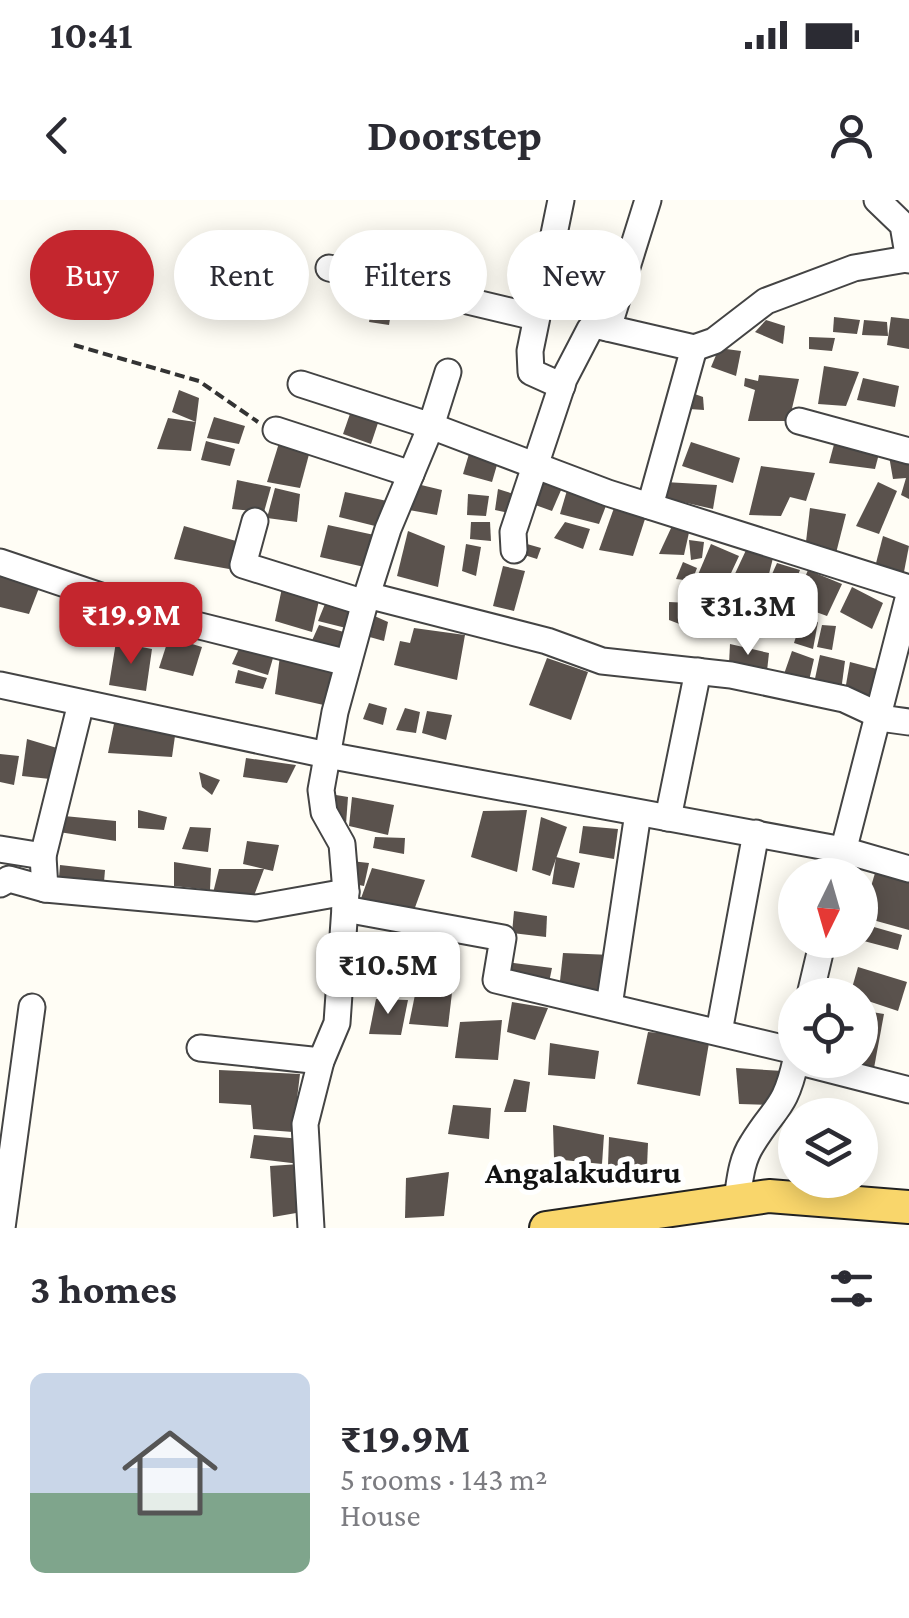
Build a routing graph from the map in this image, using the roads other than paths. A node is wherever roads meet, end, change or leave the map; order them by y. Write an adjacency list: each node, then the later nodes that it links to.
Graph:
1 (561, 200): 4 (street)
2 (648, 200): 7 (street)
3 (877, 200): 5 (street)
4 (554, 230)
5 (908, 252): 8 (street)
6 (535, 320): 11 (street)
7 (608, 328): 8 (street); 11 (street)
8 (694, 348): 18 (street)
9 (448, 372): 13 (street)
10 (301, 384): 13 (street)
11 (562, 386): 16 (street)
12 (798, 421): 15 (street)
13 (431, 426): 16 (street); 17 (street)
14 (276, 430): 17 (street)
15 (909, 451)
16 (536, 465): 18 (street); 20 (street)
17 (411, 474): 23 (street)
18 (650, 506): 22 (street)
19 (255, 521): 23 (street)
20 (514, 550)
21 (0, 562): 24 (street)
22 (909, 591): 28 (street)
23 (366, 599): 24 (street); 25 (street)
24 (348, 663): 30 (street)
25 (698, 670): 28 (street); 32 (street)
26 (0, 685): 27 (street)
27 (81, 703): 30 (street); 35 (street)
28 (876, 710): 29 (street); 37 (street)
29 (909, 722)
30 (327, 755): 31 (street); 42 (street)
31 (638, 813): 32 (street); 43 (street)
32 (668, 818): 33 (street)
33 (756, 833): 36 (street); 45 (street)
34 (0, 849): 35 (street)
35 (43, 856): 41 (street)
36 (828, 858)
37 (841, 858)
38 (878, 865): 39 (street)
39 (909, 868)
40 (0, 884): 41 (street)
41 (45, 889): 42 (street)
42 (345, 901): 43 (street); 48 (street)
43 (609, 1006): 45 (street)
44 (32, 1008): 55 (street)
45 (719, 1032): 47 (street)
46 (200, 1048): 48 (street)
47 (778, 1048)
48 (321, 1061): 56 (street)
49 (790, 1078): 52 (street)
50 (862, 1078): 51 (street)
51 (909, 1090)
52 (737, 1199): 53 (main road); 54 (main road)
53 (909, 1207)
54 (644, 1220): 57 (main road)
55 (2, 1228)
56 (311, 1228)
57 (546, 1228)

